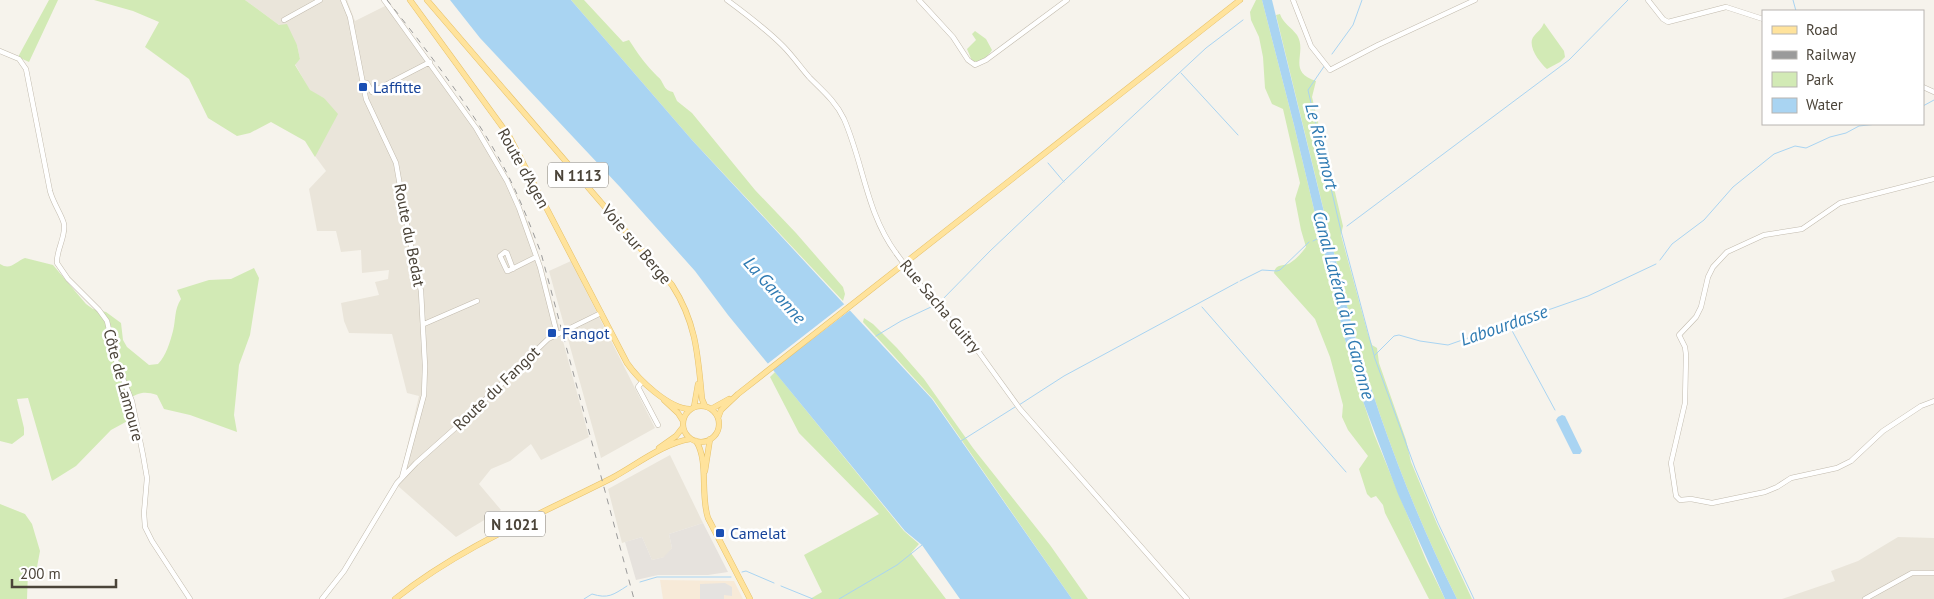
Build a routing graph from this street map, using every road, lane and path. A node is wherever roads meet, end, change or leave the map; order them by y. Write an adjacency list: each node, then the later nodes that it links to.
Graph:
1 (307, 0): 14 (street)
2 (320, 0): 14 (street)
3 (343, 0): 19 (street, Route du Bedat)
4 (384, 0): 18 (street)
5 (410, 0): 24 (main road, Route d'Agen)
6 (427, 0): 27 (main road, Voie sur Berge / N 1113)
7 (727, 0): 49 (street, Rue Sacha Guitry, bridge)
8 (919, 0): 9 (street)
9 (1068, 0)
10 (1293, 0): 11 (street)
11 (1475, 0)
12 (1648, 0): 15 (street)
13 (1239, 1): 29 (main road)
14 (310, 6): 16 (street)
15 (1762, 19)
16 (284, 20)
17 (0, 51): 45 (street, Côte de Lamoure)
18 (430, 62): 19 (street); 21 (street)
19 (362, 82): 25 (street, Route du Bedat)
20 (1934, 179): 31 (street)
21 (536, 257): 22 (street); 26 (street)
22 (513, 268)
23 (477, 301): 25 (street)
24 (601, 313): 26 (street, Route du Fangot); 28 (main road, Route d'Agen)
25 (424, 324): 42 (street, Route du Bedat)
26 (557, 334): 42 (street, Route du Fangot)
27 (699, 366): 32 (main road, N 1113); 33 (main road, N 1113)
28 (642, 382): 30 (main road, Route d'Agen); 37 (street)
29 (740, 392): 34 (main road); 35 (main road)
30 (656, 393): 33 (main road, Route d'Agen); 36 (main road, Route d'Agen)
31 (1934, 401)
32 (705, 406): 33 (main road); 34 (main road)
33 (692, 408): 36 (main road)
34 (711, 409): 35 (main road)
35 (718, 418): 39 (main road)
36 (683, 420): 38 (main road)
37 (658, 425)
38 (683, 427): 40 (main road); 41 (main road, N 1021)
39 (710, 439): 40 (main road); 43 (main road)
40 (693, 440): 41 (main road, N 1021); 43 (main road)
41 (641, 461): 47 (main road, N 1021)
42 (402, 477): 46 (street)
43 (704, 494): 48 (main road)
44 (1934, 573): 50 (street)
45 (190, 599)
46 (322, 599)
47 (395, 599)
48 (750, 599)
49 (1187, 599)
50 (1865, 599)

